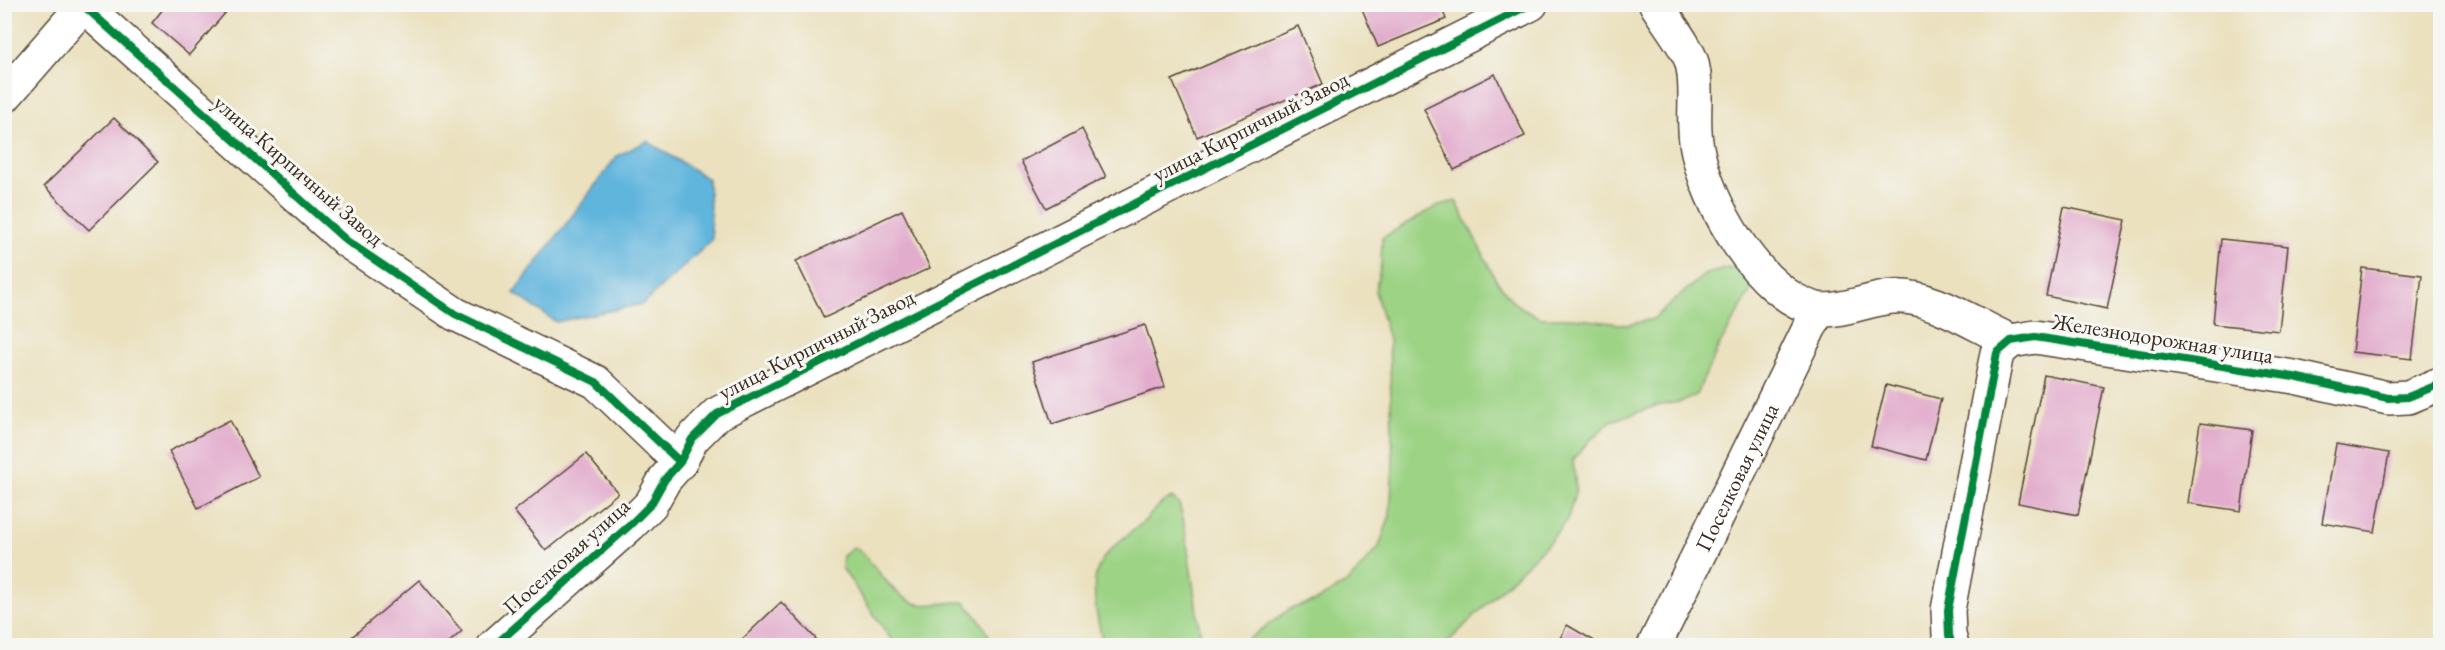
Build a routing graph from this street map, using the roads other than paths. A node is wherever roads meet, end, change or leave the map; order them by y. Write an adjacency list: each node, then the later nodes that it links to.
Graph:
1 (1531, 4): 8 (street, улица Кирпичный Завод)
2 (1656, 4): 5 (street)
3 (85, 5): 4 (street); 8 (street, улица Кирпичный Завод)
4 (4, 97)
5 (1818, 310): 6 (street); 10 (street, Поселковая улица)
6 (2011, 341): 7 (street, Железнодорожная улица); 11 (street)
7 (2440, 384)
8 (680, 462): 9 (street, Поселковая улица)
9 (494, 645)
10 (1654, 645)
11 (1952, 645)

